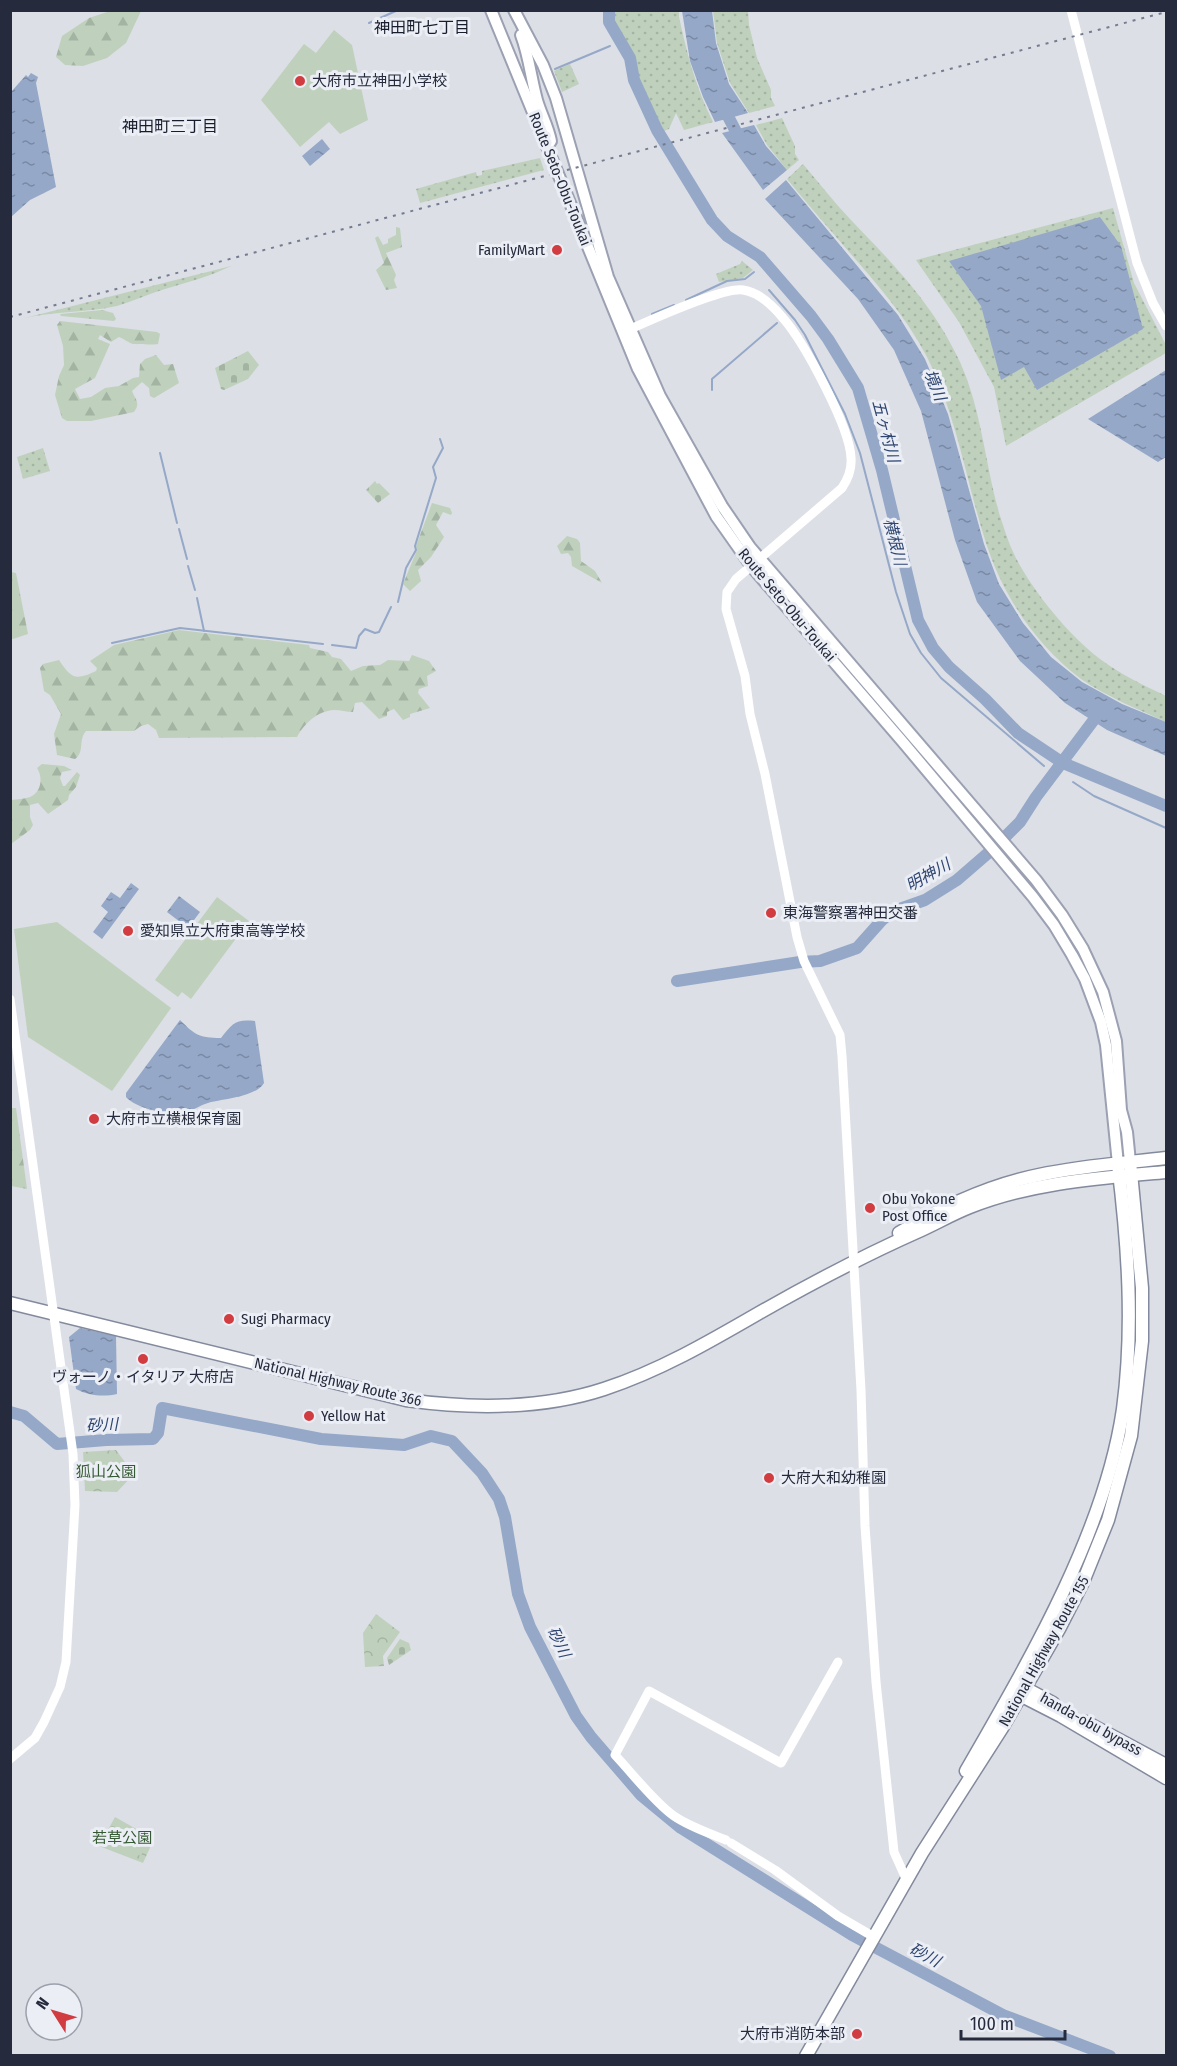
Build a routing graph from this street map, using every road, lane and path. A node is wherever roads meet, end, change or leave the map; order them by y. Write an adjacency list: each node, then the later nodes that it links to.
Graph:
1 (491, 10): 5 (main road, Route Seto-Obu-Toukai)
2 (509, 10): 5 (main road)
3 (514, 10): 7 (main road, Route Seto-Obu-Toukai)
4 (1071, 10): 6 (street)
5 (547, 146): 7 (main road, Route Seto-Obu-Toukai)
6 (1167, 326)
7 (627, 331): 8 (main road, Route Seto-Obu-Toukai); 8 (street); 9 (main road, Route Seto-Obu-Toukai)
8 (761, 559): 9 (street); 12 (main road, Route Seto-Obu-Toukai)
9 (752, 567): 12 (main road, Route Seto-Obu-Toukai); 14 (street)
10 (10, 999): 16 (street)
11 (1167, 1158): 12 (highway)
12 (1125, 1169): 13 (highway); 14 (highway, National Highway Route 366); 18 (highway, National Highway Route 155)
13 (1167, 1172)
14 (855, 1261): 16 (highway, National Highway Route 366); 22 (street)
15 (10, 1303): 16 (highway, National Highway Route 366)
16 (52, 1313): 19 (street)
17 (838, 1662): 23 (street)
18 (1019, 1690): 20 (highway, handa-obu bypass); 21 (highway, handa-obu bypass); 22 (highway, National Highway Route 155)
19 (10, 1759)
20 (1167, 1765)
21 (1167, 1778)
22 (907, 1881): 23 (highway, National Highway Route 155)
23 (874, 1937): 24 (highway, National Highway Route 155)
24 (806, 2055)

